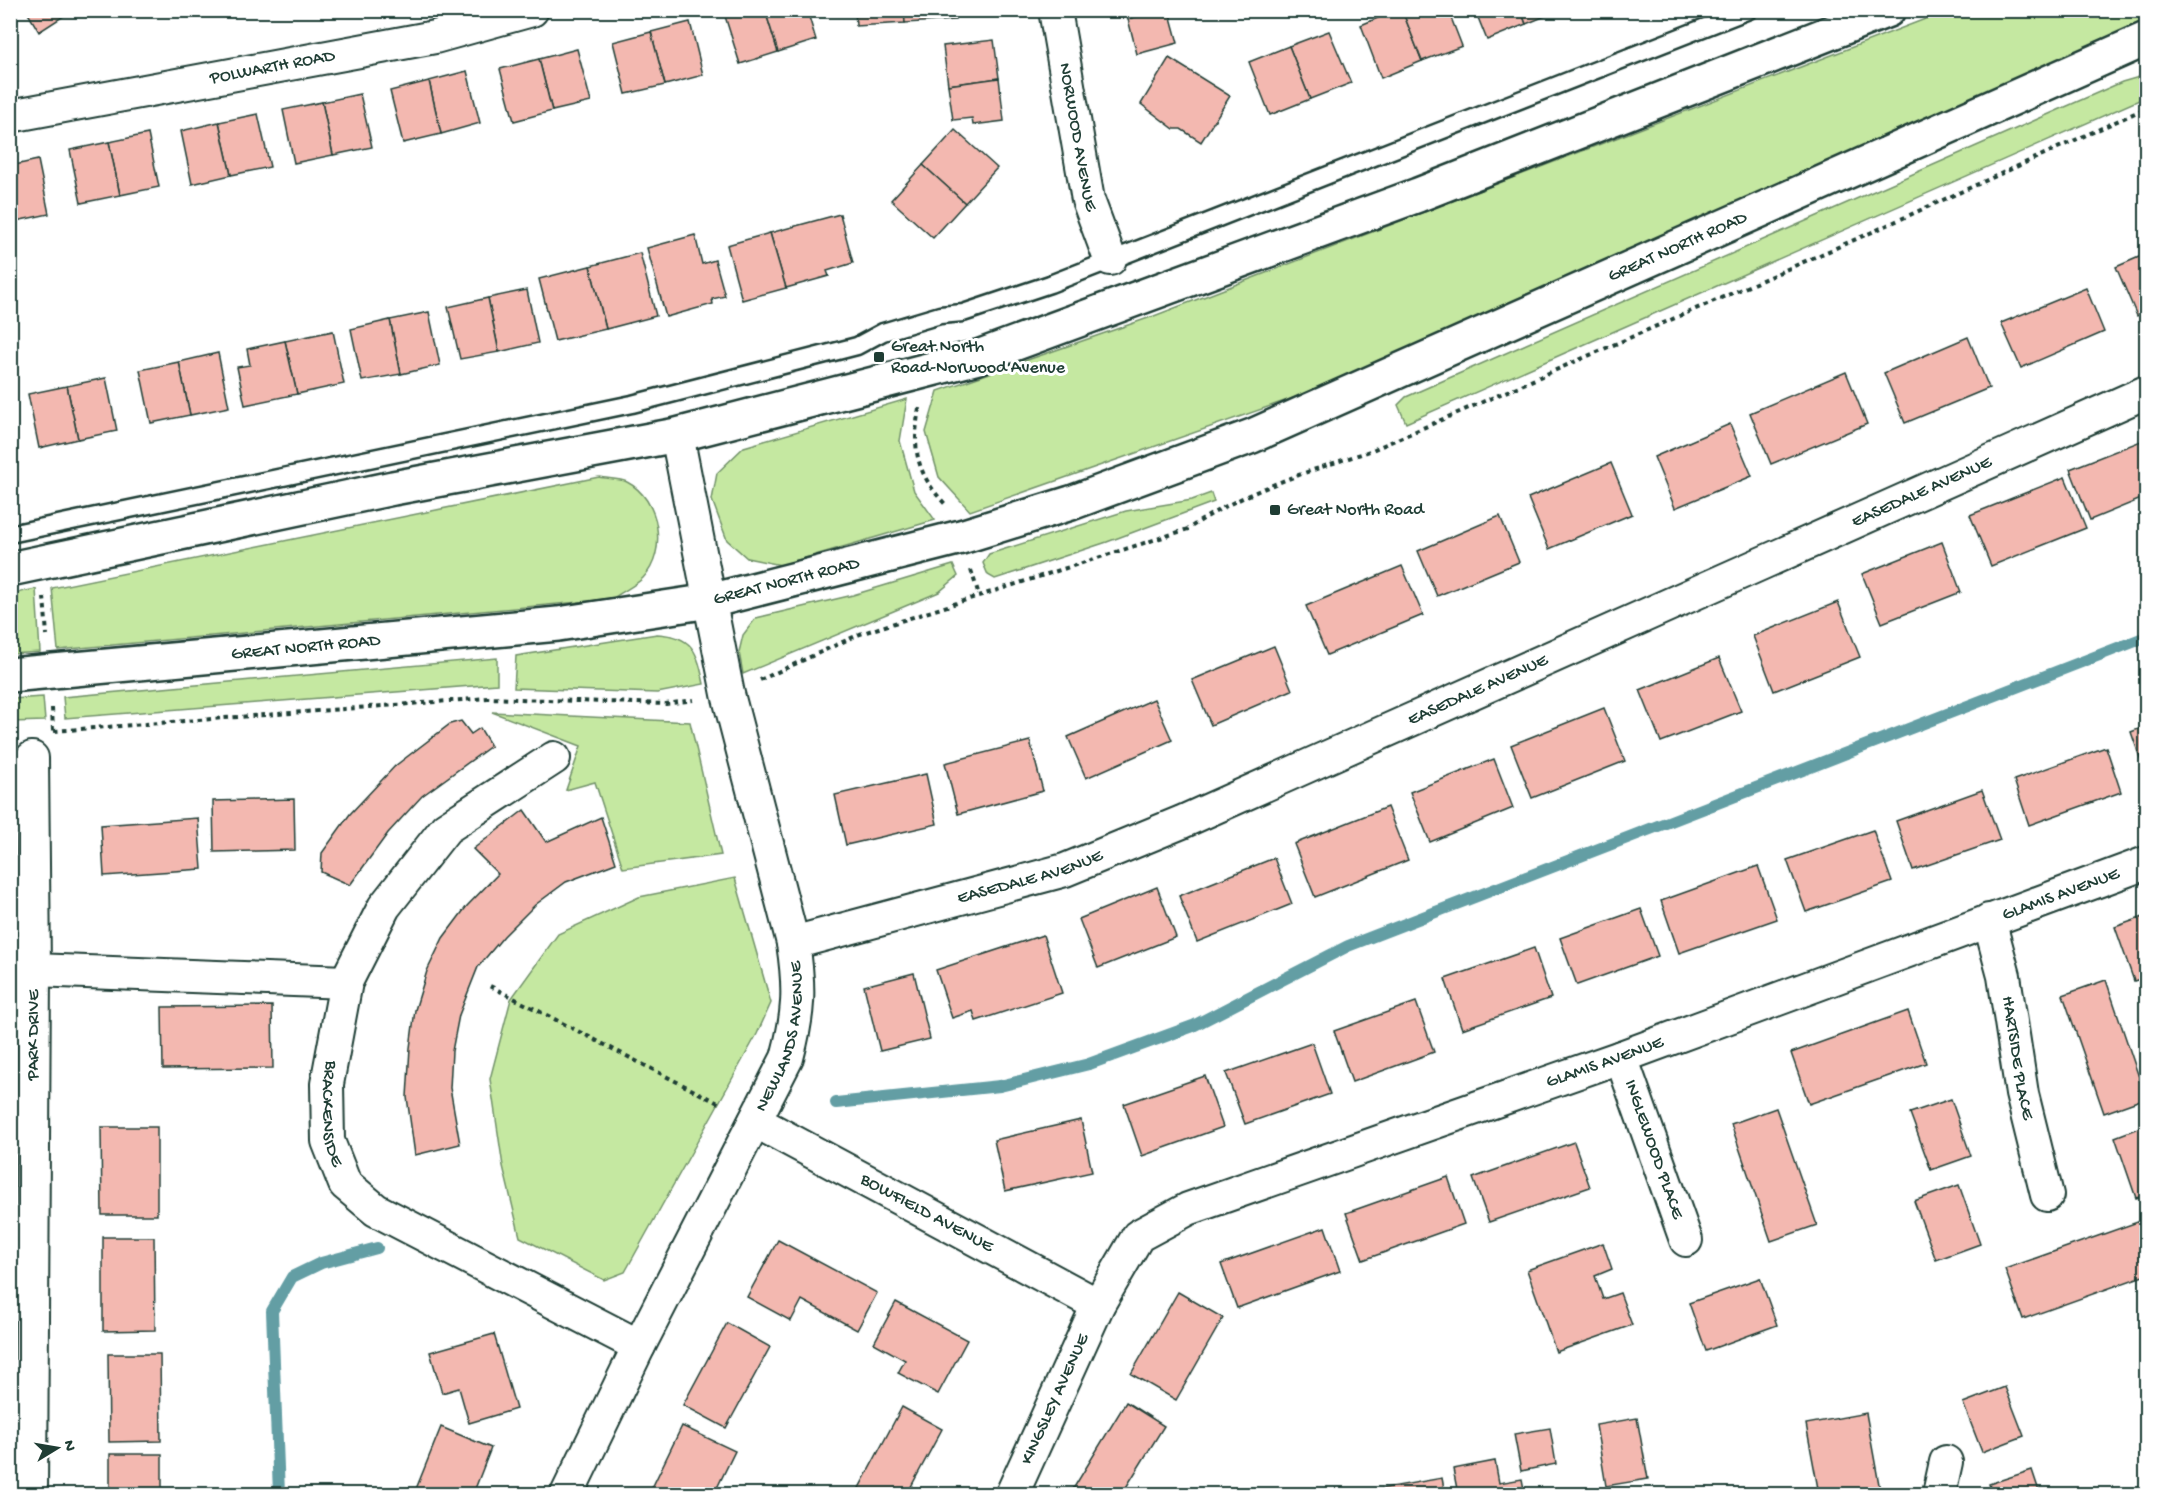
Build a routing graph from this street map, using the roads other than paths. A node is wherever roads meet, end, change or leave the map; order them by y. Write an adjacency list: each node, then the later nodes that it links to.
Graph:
1 (532, 10): 6 (street, POLWARTH ROAD)
2 (1055, 10): 7 (street, NORWOOD AVENUE)
3 (1749, 10): 7 (lane)
4 (1888, 10): 9 (main road)
5 (2146, 39): 12 (main road, GREAT NORTH ROAD)
6 (10, 116)
7 (1110, 259): 10 (lane)
8 (2146, 392): 18 (street, EASEDALE AVENUE)
9 (677, 435): 11 (main road); 12 (street, NEWLANDS AVENUE)
10 (10, 534)
11 (10, 569)
12 (710, 601): 13 (main road, GREAT NORTH ROAD); 18 (street, NEWLANDS AVENUE)
13 (10, 675)
14 (32, 758): 19 (street, PARK DRIVE)
15 (554, 759): 20 (street, BRACKENSIDE)
16 (2146, 864): 17 (street, GLAMIS AVENUE)
17 (1989, 920): 21 (street, GLAMIS AVENUE); 23 (street, HARTSIDE PLACE)
18 (793, 943): 22 (street, NEWLANDS AVENUE)
19 (34, 970): 20 (street, PARK DRIVE); 28 (street, PARK DRIVE)
20 (346, 982): 26 (street, BRACKENSIDE)
21 (1621, 1057): 24 (street, INGLEWOOD PLACE); 25 (street, GLAMIS AVENUE)
22 (755, 1121): 25 (street, BOWFIELD AVENUE); 26 (street, NEWLANDS AVENUE)
23 (2047, 1195)
24 (1686, 1240)
25 (1098, 1305): 30 (street, KINGSLEY AVENUE)
26 (639, 1346): 29 (street, NEWLANDS AVENUE)
27 (1946, 1462): 31 (street)
28 (31, 1494)
29 (567, 1494)
30 (1012, 1494)
31 (1939, 1494)

